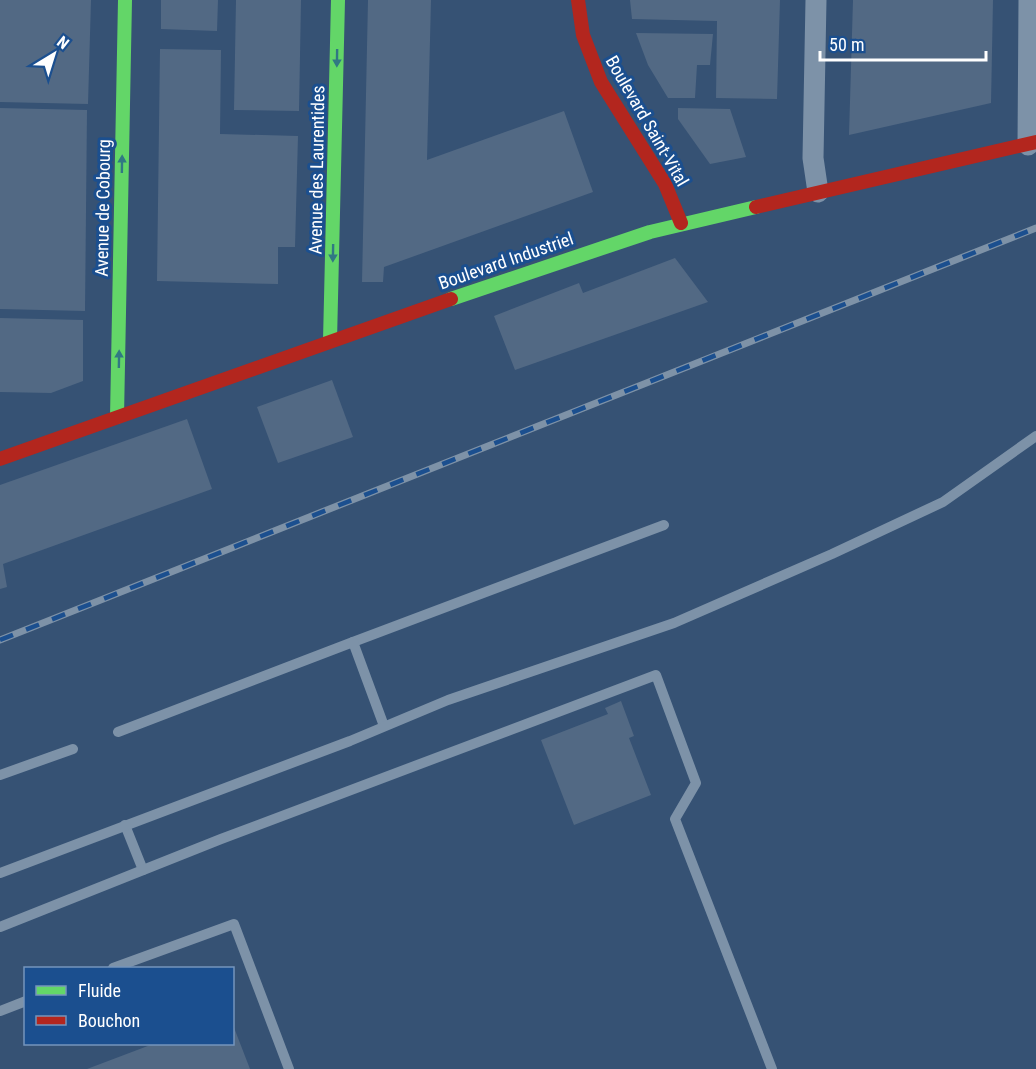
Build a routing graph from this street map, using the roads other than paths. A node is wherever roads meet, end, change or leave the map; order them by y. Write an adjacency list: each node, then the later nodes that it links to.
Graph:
1 (125, 0): 10 (street, Avenue de Cobourg, one-way to 1)
2 (338, 0): 9 (street, Avenue des Laurentides, one-way to 9)
3 (578, 0): 8 (street, Boulevard Saint-Vital)
4 (816, 0): 7 (street)
5 (1029, 0): 6 (street)
6 (1032, 143): 7 (street, Boulevard Industriel)
7 (818, 192): 8 (street, Boulevard Industriel)
8 (681, 223): 9 (street, Boulevard Industriel)
9 (330, 341): 10 (street, Boulevard Industriel)
10 (117, 417): 12 (street, Boulevard Industriel)
11 (1036, 436): 15 (lane)
12 (0, 459)
13 (664, 525): 14 (lane)
14 (353, 642): 15 (lane); 16 (lane)
15 (384, 726): 19 (lane)
16 (118, 732)
17 (73, 749): 18 (lane)
18 (0, 775)
19 (125, 825): 20 (lane); 21 (lane)
20 (143, 870): 22 (lane); 27 (lane)
21 (0, 873)
22 (0, 927)
23 (118, 967): 26 (lane)
24 (24, 1002): 25 (lane)
25 (0, 1011)
26 (289, 1069)
27 (772, 1069)

